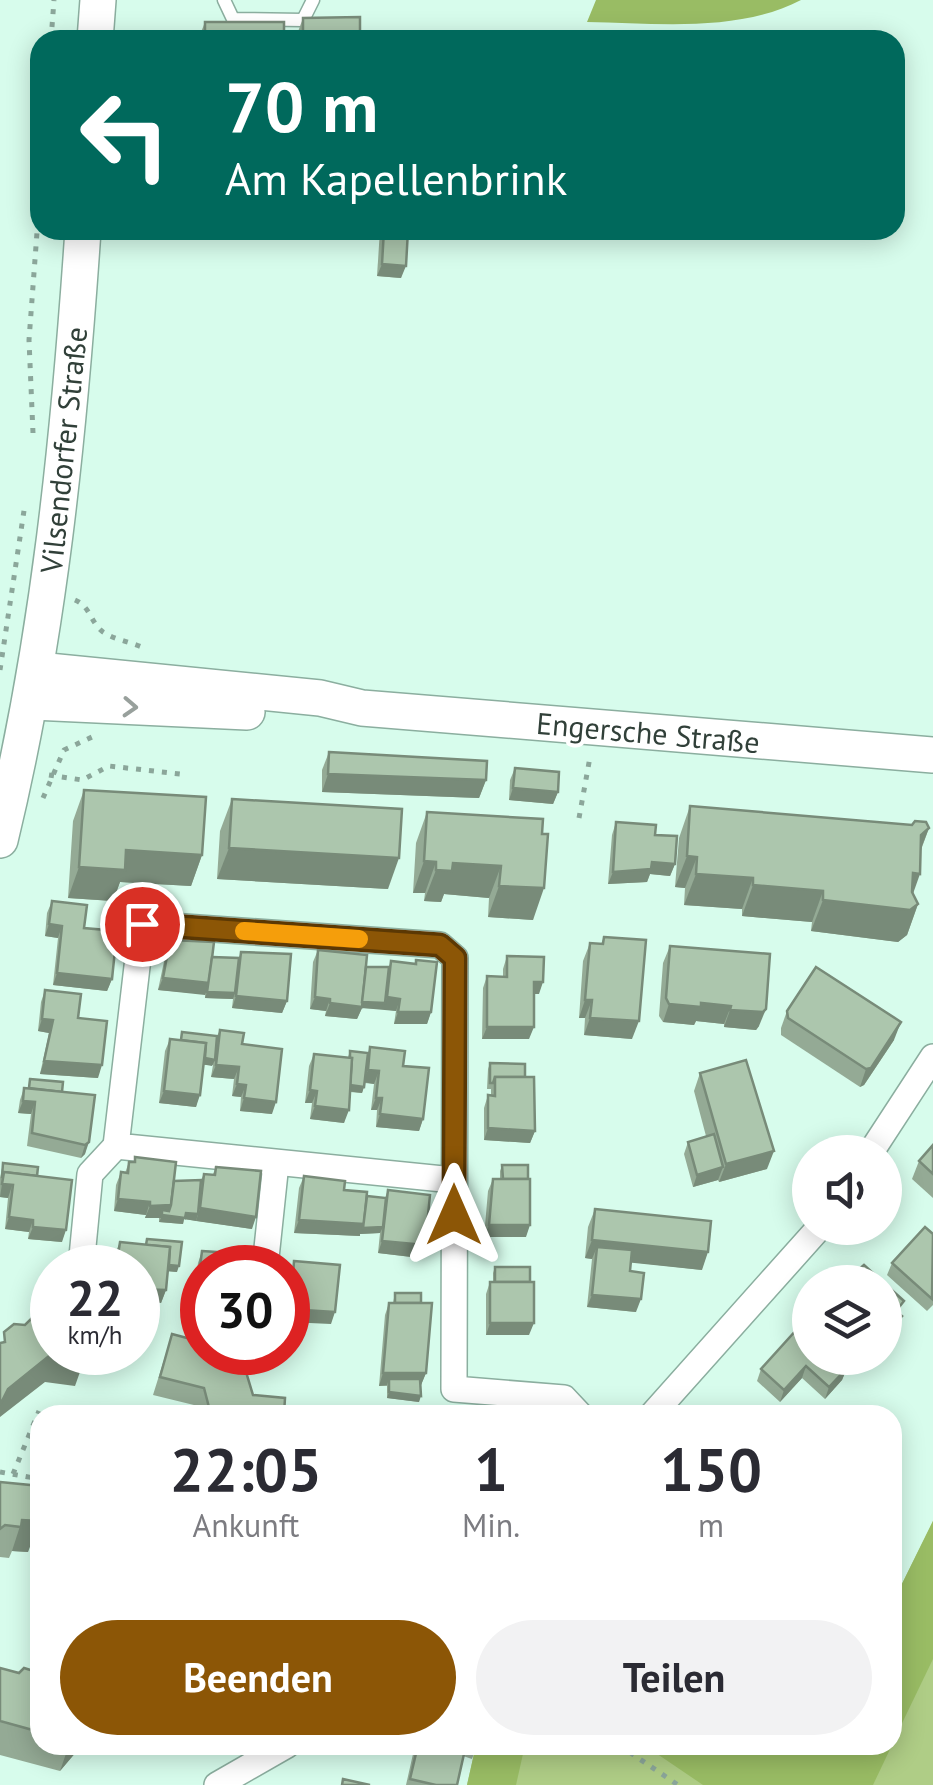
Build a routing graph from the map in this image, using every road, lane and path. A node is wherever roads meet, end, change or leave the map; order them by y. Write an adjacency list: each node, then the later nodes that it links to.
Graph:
1 (54, 0): 5 (path)
2 (98, 0): 6 (main road)
3 (224, 0): 4 (lane)
4 (313, 0)
5 (52, 30)
6 (96, 30)
7 (37, 240): 9 (path)
8 (81, 240): 11 (main road, Vilsendorfer Straße)
9 (34, 442)
10 (26, 500): 13 (path)
11 (47, 598): 12 (path); 14 (main road, Vilsendorfer Straße)
12 (148, 650)
13 (0, 670)
14 (36, 686): 15 (main road, Engersche Straße); 22 (main road)
15 (596, 728): 17 (main road, Engersche Straße); 21 (path)
16 (100, 736): 19 (path)
17 (933, 755)
18 (180, 774): 19 (path)
19 (50, 775): 20 (path)
20 (40, 807)
21 (579, 818)
22 (0, 840)
23 (933, 1057): 24 (street)
24 (882, 1135)
25 (116, 1146): 26 (street); 27 (street); 28 (street)
26 (276, 1162): 27 (street); 29 (street)
27 (453, 1180): 31 (street)
28 (82, 1245)
29 (267, 1245)
30 (804, 1245): 32 (street)
31 (571, 1405)
32 (661, 1405)
33 (30, 1433): 35 (path)
34 (0, 1472): 35 (path)
35 (13, 1474): 36 (path)
36 (30, 1477)
37 (270, 1755): 39 (street)
38 (634, 1755): 40 (path)
39 (218, 1785)
40 (678, 1785)

